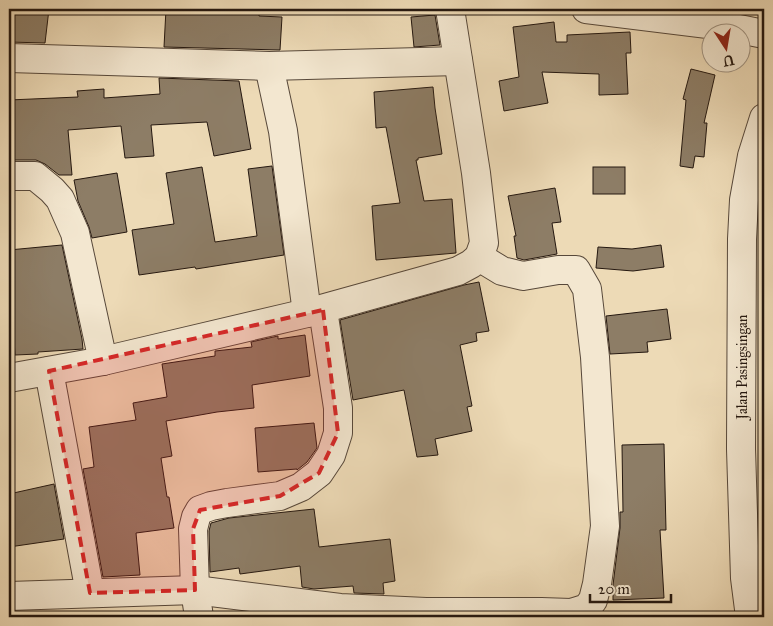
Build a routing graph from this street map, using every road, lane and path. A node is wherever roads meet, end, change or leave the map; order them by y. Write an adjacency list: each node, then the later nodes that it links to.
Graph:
1 (450, 9): 5 (street)
2 (586, 9): 3 (street)
3 (764, 34)
4 (9, 58): 6 (street)
5 (458, 61): 6 (street); 9 (street)
6 (268, 66): 10 (street)
7 (764, 118): 18 (street, Jalan Pasingsingan)
8 (9, 176): 11 (street)
9 (479, 257): 10 (street); 14 (street)
10 (315, 312): 11 (street); 14 (street)
11 (103, 361): 12 (street)
12 (49, 371): 13 (street); 15 (street)
13 (9, 378)
14 (196, 590): 15 (street); 17 (street)
15 (90, 593): 16 (street)
16 (9, 596)
17 (198, 617)
18 (750, 617)

